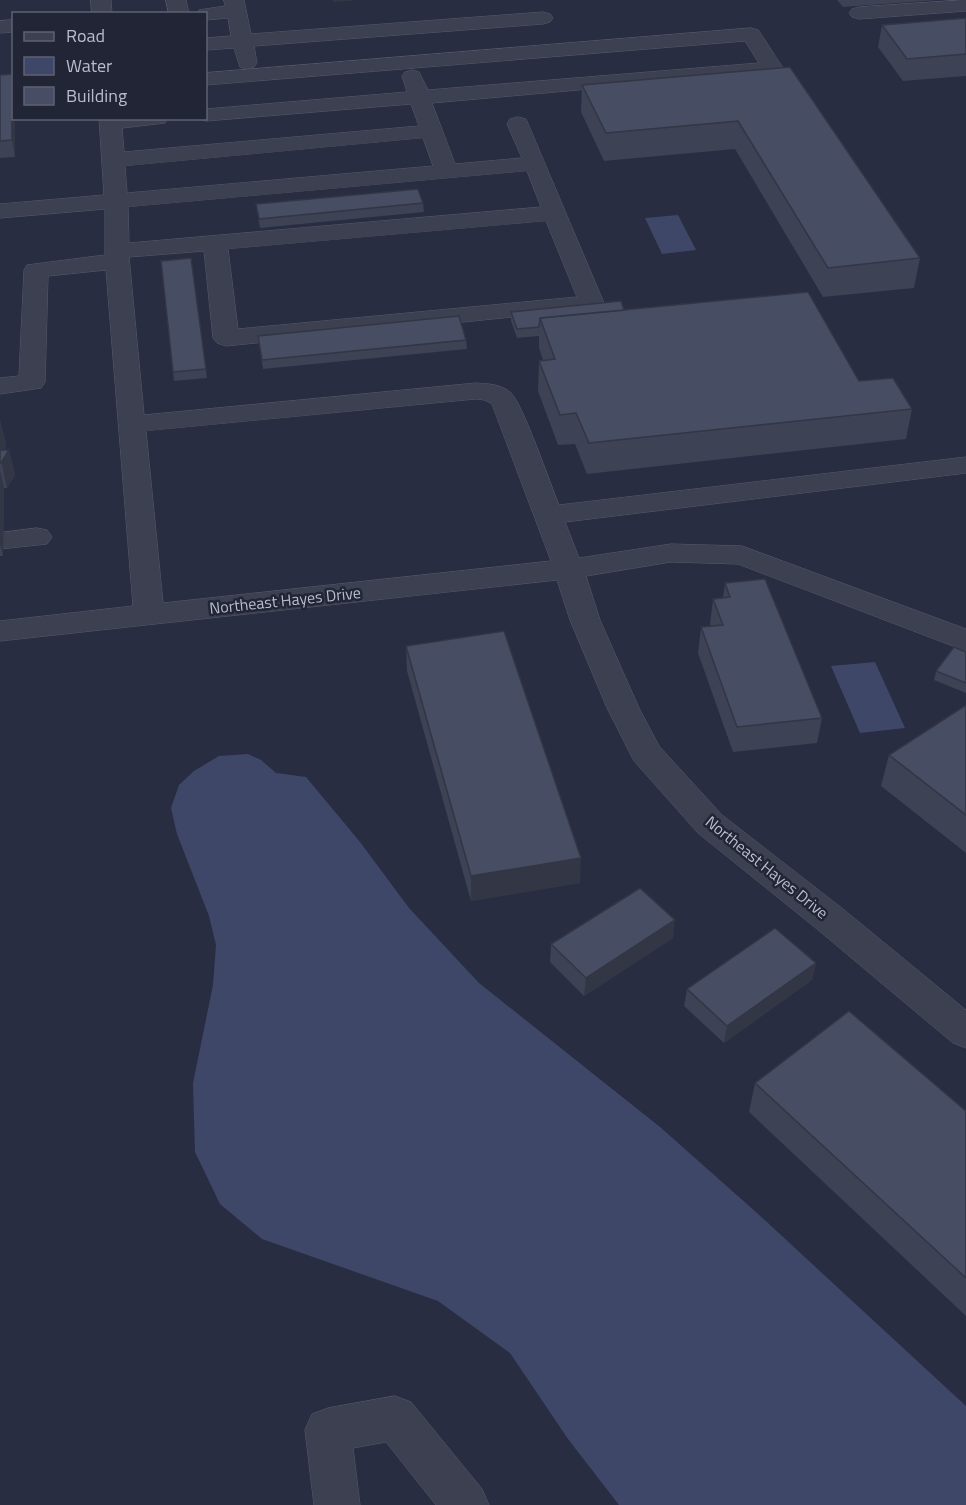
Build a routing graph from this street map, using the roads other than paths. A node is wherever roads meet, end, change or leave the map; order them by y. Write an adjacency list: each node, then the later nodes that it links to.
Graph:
1 (966, 5): 4 (street)
2 (235, 6): 5 (street); 6 (street)
3 (539, 9): 6 (street); 8 (street)
4 (859, 13)
5 (207, 14)
6 (243, 42): 7 (street); 10 (street)
7 (207, 44)
8 (560, 50): 9 (street); 12 (street)
9 (408, 63): 10 (street); 12 (street)
10 (249, 76): 11 (street)
11 (207, 79)
12 (420, 97): 13 (street); 16 (street)
13 (207, 115)
14 (110, 120): 17 (street)
15 (518, 124): 18 (street)
16 (432, 131): 17 (street); 19 (street)
17 (113, 160): 20 (street)
18 (535, 164): 19 (street); 22 (street)
19 (446, 172): 20 (street)
20 (116, 202): 21 (street); 24 (street)
21 (0, 211)
22 (555, 213): 23 (street); 23 (street)
23 (215, 243): 24 (street)
24 (117, 256): 25 (street); 26 (street)
25 (0, 386)
26 (132, 424): 28 (street); 32 (street)
27 (966, 465): 28 (street)
28 (549, 515): 31 (street)
29 (37, 537): 30 (street)
30 (3, 541)
31 (569, 569): 32 (street, Northeast Hayes Drive); 34 (street, Northeast Hayes Drive); 35 (street, Northeast Hayes Drive)
32 (149, 614): 33 (street, Northeast Hayes Drive)
33 (0, 631)
34 (966, 641)
35 (966, 1032)
36 (337, 1505): 37 (street)
37 (466, 1505)

